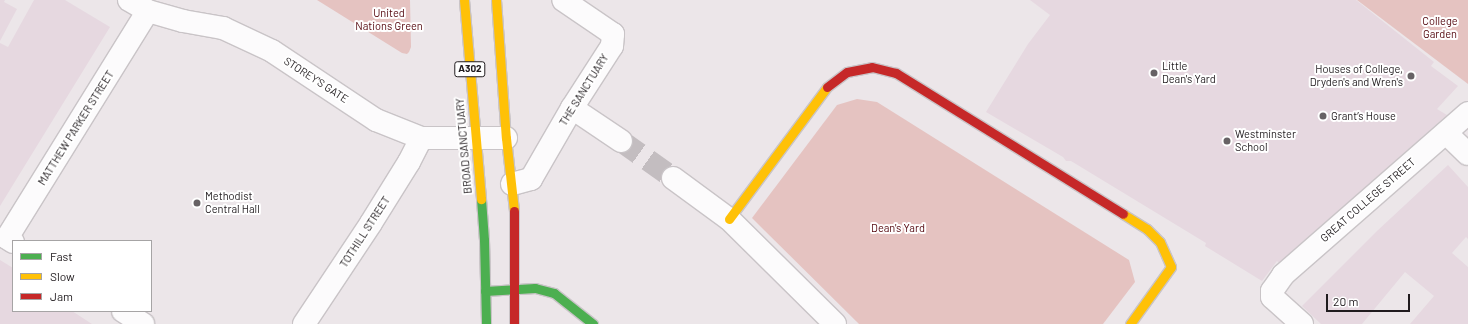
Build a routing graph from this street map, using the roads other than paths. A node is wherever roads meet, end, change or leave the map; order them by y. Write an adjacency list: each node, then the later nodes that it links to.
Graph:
1 (129, 0): 5 (street, STOREY'S GATE)
2 (464, 0): 10 (main road, BROAD SANCTUARY / A302)
3 (496, 0): 11 (main road, A302)
4 (563, 0): 6 (street, THE SANCTUARY)
5 (148, 11): 9 (street, STOREY'S GATE); 17 (street, MATTHEW PARKER STREET)
6 (572, 108): 12 (street); 15 (street, THE SANCTUARY)
7 (1468, 113): 8 (street, GREAT COLLEGE STREET)
8 (1446, 133): 13 (street); 28 (street, GREAT COLLEGE STREET)
9 (421, 138): 10 (street, STOREY'S GATE); 22 (street, TOTHILL STREET)
10 (476, 138): 11 (street, STOREY'S GATE); 19 (main road, BROAD SANCTUARY / A302)
11 (506, 138): 15 (main road, A302)
12 (621, 141)
13 (1468, 154)
14 (673, 178): 16 (street)
15 (512, 184): 18 (main road, A302)
16 (729, 219): 26 (street); 27 (main road)
17 (12, 241)
18 (515, 290): 19 (main road); 24 (main road, A302); 25 (main road)
19 (485, 291): 23 (main road, A302)
20 (125, 312): 21 (street)
21 (143, 324)
22 (304, 324)
23 (486, 324)
24 (514, 324)
25 (593, 324)
26 (835, 324)
27 (1130, 324)
28 (1302, 324)

